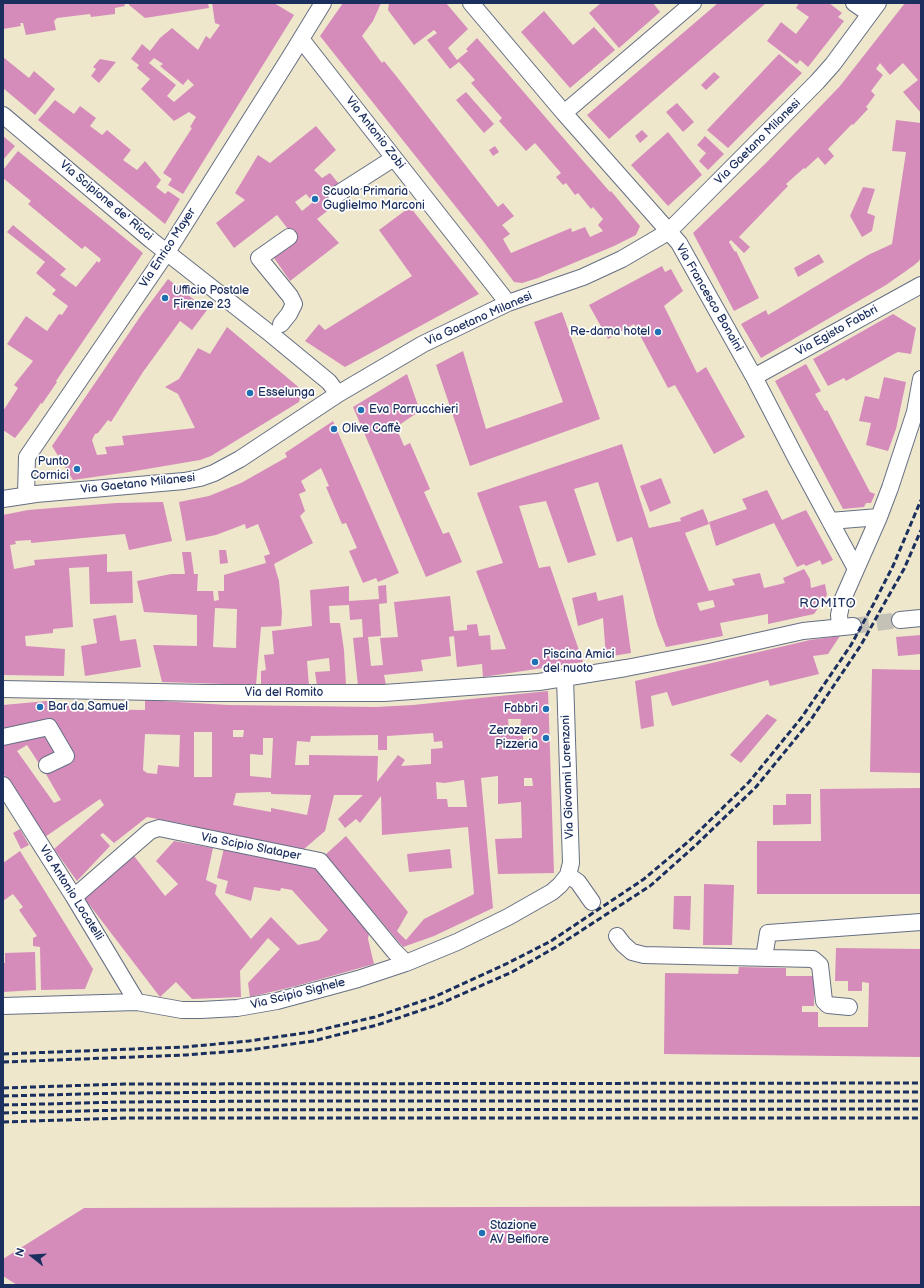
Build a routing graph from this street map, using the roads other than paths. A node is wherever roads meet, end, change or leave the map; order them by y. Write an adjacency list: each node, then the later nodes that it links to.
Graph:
1 (323, 3): 6 (street, Via Enrico Mayer)
2 (471, 3): 7 (street, Via Francesco Bonaini)
3 (693, 3): 7 (street)
4 (854, 3): 5 (street)
5 (874, 9): 11 (street, Via Gaetano Milanesi)
6 (302, 39): 9 (street, Via Antonio Zobi); 13 (street, Via Enrico Mayer)
7 (564, 113): 11 (street, Via Francesco Bonaini)
8 (3, 115): 13 (street, Via Scipione de' Ricci)
9 (394, 158): 10 (street); 15 (street, Via Antonio Zobi)
10 (336, 195)
11 (668, 232): 15 (street, Via Gaetano Milanesi); 17 (street, Via Francesco Bonaini)
12 (289, 237): 16 (street)
13 (167, 252): 19 (street, Via Scipione de' Ricci); 20 (street, Via Enrico Mayer)
14 (921, 285): 17 (street, Via Egisto Fabbri)
15 (508, 303): 19 (street, Via Gaetano Milanesi)
16 (281, 324)
17 (754, 377): 23 (street, Via Francesco Bonaini)
18 (921, 379): 22 (street)
19 (338, 394): 20 (street, Via Gaetano Milanesi)
20 (26, 495): 21 (street, Via Gaetano Milanesi)
21 (3, 499)
22 (879, 517): 23 (street); 24 (street)
23 (830, 521): 24 (street, Via Francesco Bonaini)
24 (856, 568): 27 (street, Via del Romito)
25 (921, 618): 26 (street)
26 (900, 620)
27 (565, 678): 28 (street, Via del Romito); 32 (street, Via Giovanni Lorenzoni)
28 (3, 689)
29 (3, 737): 30 (street)
30 (47, 765)
31 (3, 786): 33 (street, Via Antonio Locatelli)
32 (568, 875): 34 (street); 38 (street, Via Scipio Sighele)
33 (74, 897): 38 (street, Via Scipio Slataper); 39 (street, Via Antonio Locatelli)
34 (592, 902)
35 (921, 922): 37 (street)
36 (617, 936): 37 (street)
37 (764, 958): 41 (street)
38 (406, 963): 39 (street, Via Scipio Sighele)
39 (138, 1002): 40 (street, Via Scipio Sighele)
40 (3, 1006)
41 (849, 1007)

